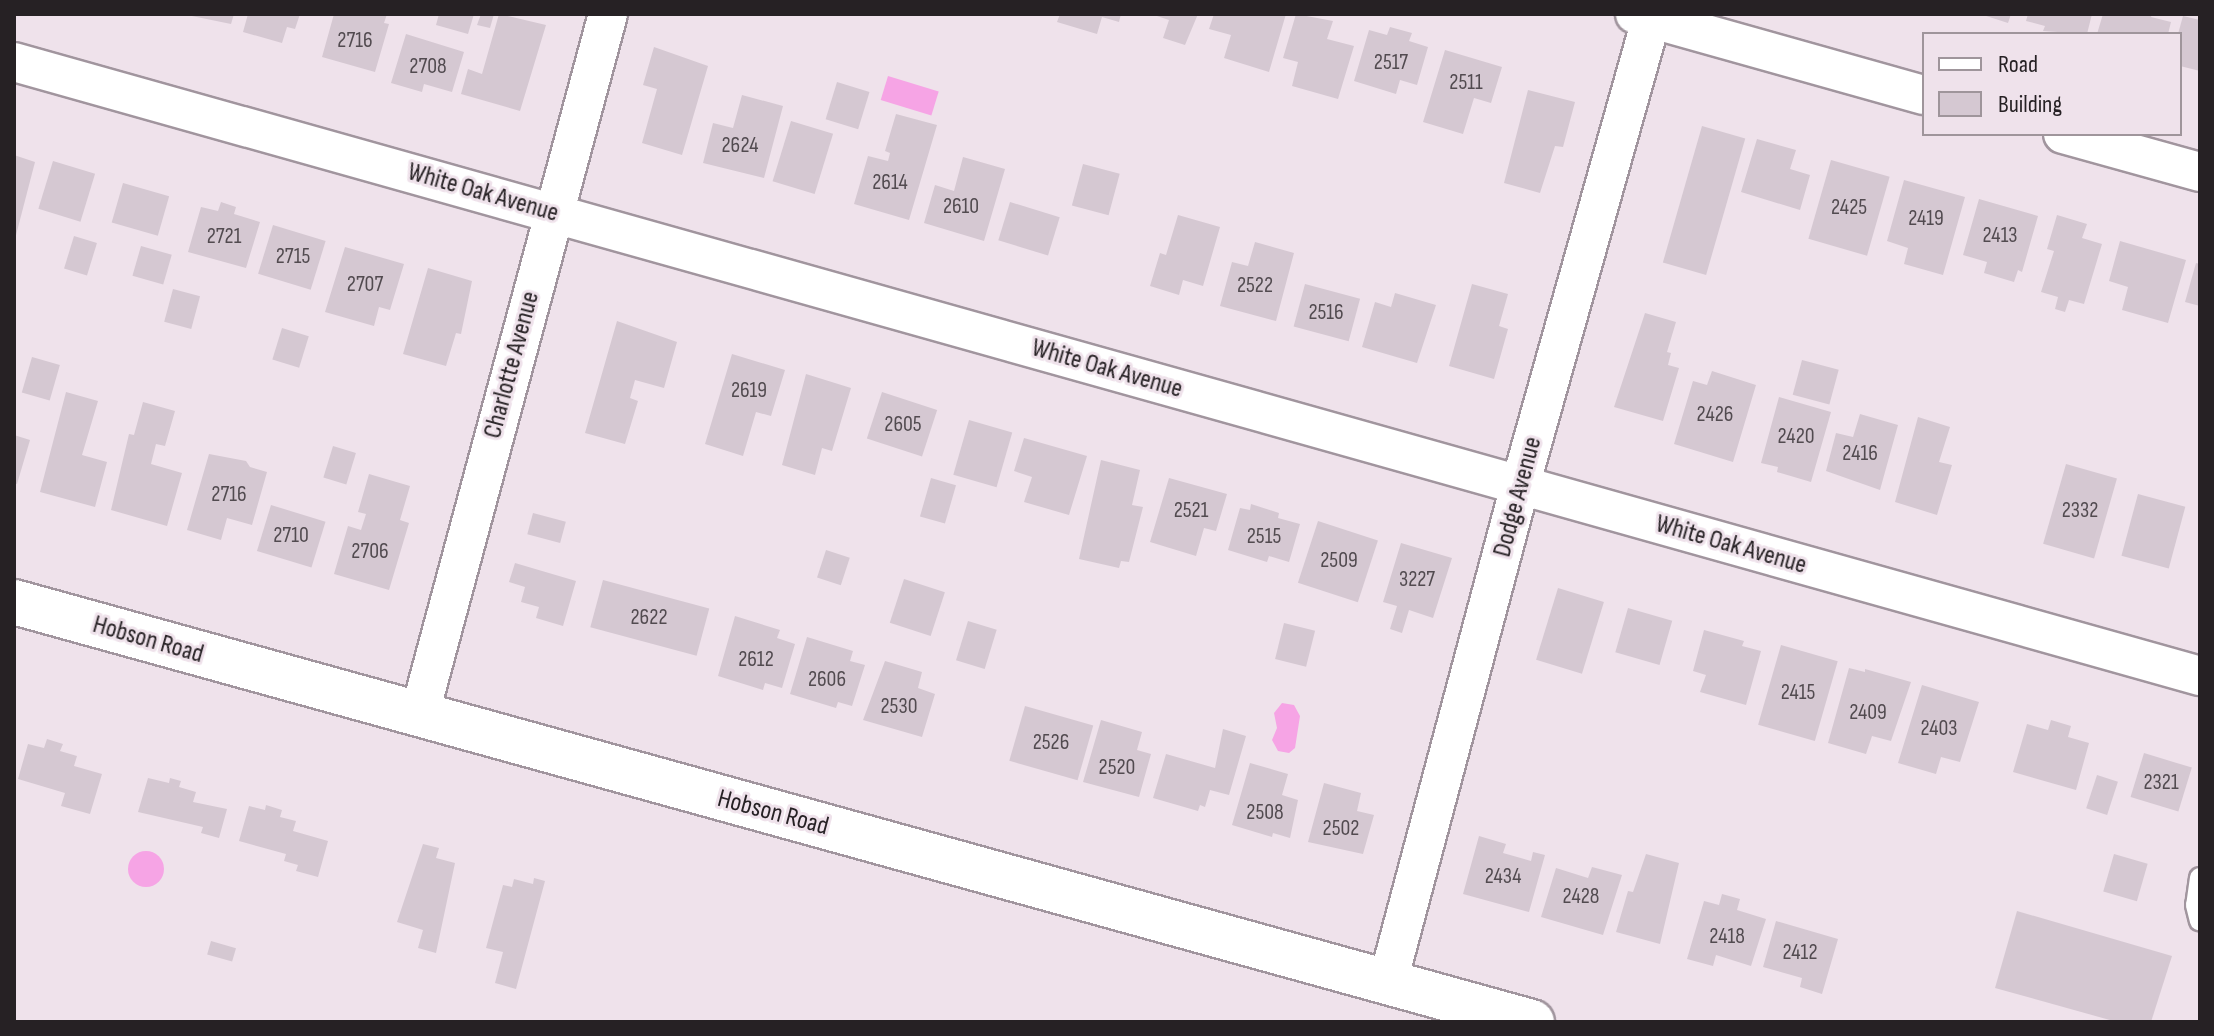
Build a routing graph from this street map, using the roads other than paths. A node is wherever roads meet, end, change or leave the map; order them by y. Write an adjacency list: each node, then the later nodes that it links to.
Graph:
1 (608, 14): 7 (street, Charlotte Avenue)
2 (1647, 16): 4 (street); 8 (street, Dodge Avenue)
3 (14, 62): 7 (street, White Oak Avenue)
4 (1922, 94)
5 (2070, 136): 6 (street)
6 (2200, 172)
7 (553, 212): 8 (street, White Oak Avenue); 11 (street, Charlotte Avenue)
8 (1520, 486): 10 (street, White Oak Avenue); 14 (street, Dodge Avenue)
9 (14, 602): 11 (main road, Hobson Road)
10 (2200, 676)
11 (419, 716): 14 (main road, Hobson Road)
12 (2200, 878): 13 (lane)
13 (2200, 921)
14 (1388, 981): 15 (main road, Hobson Road)
15 (1532, 1022)

